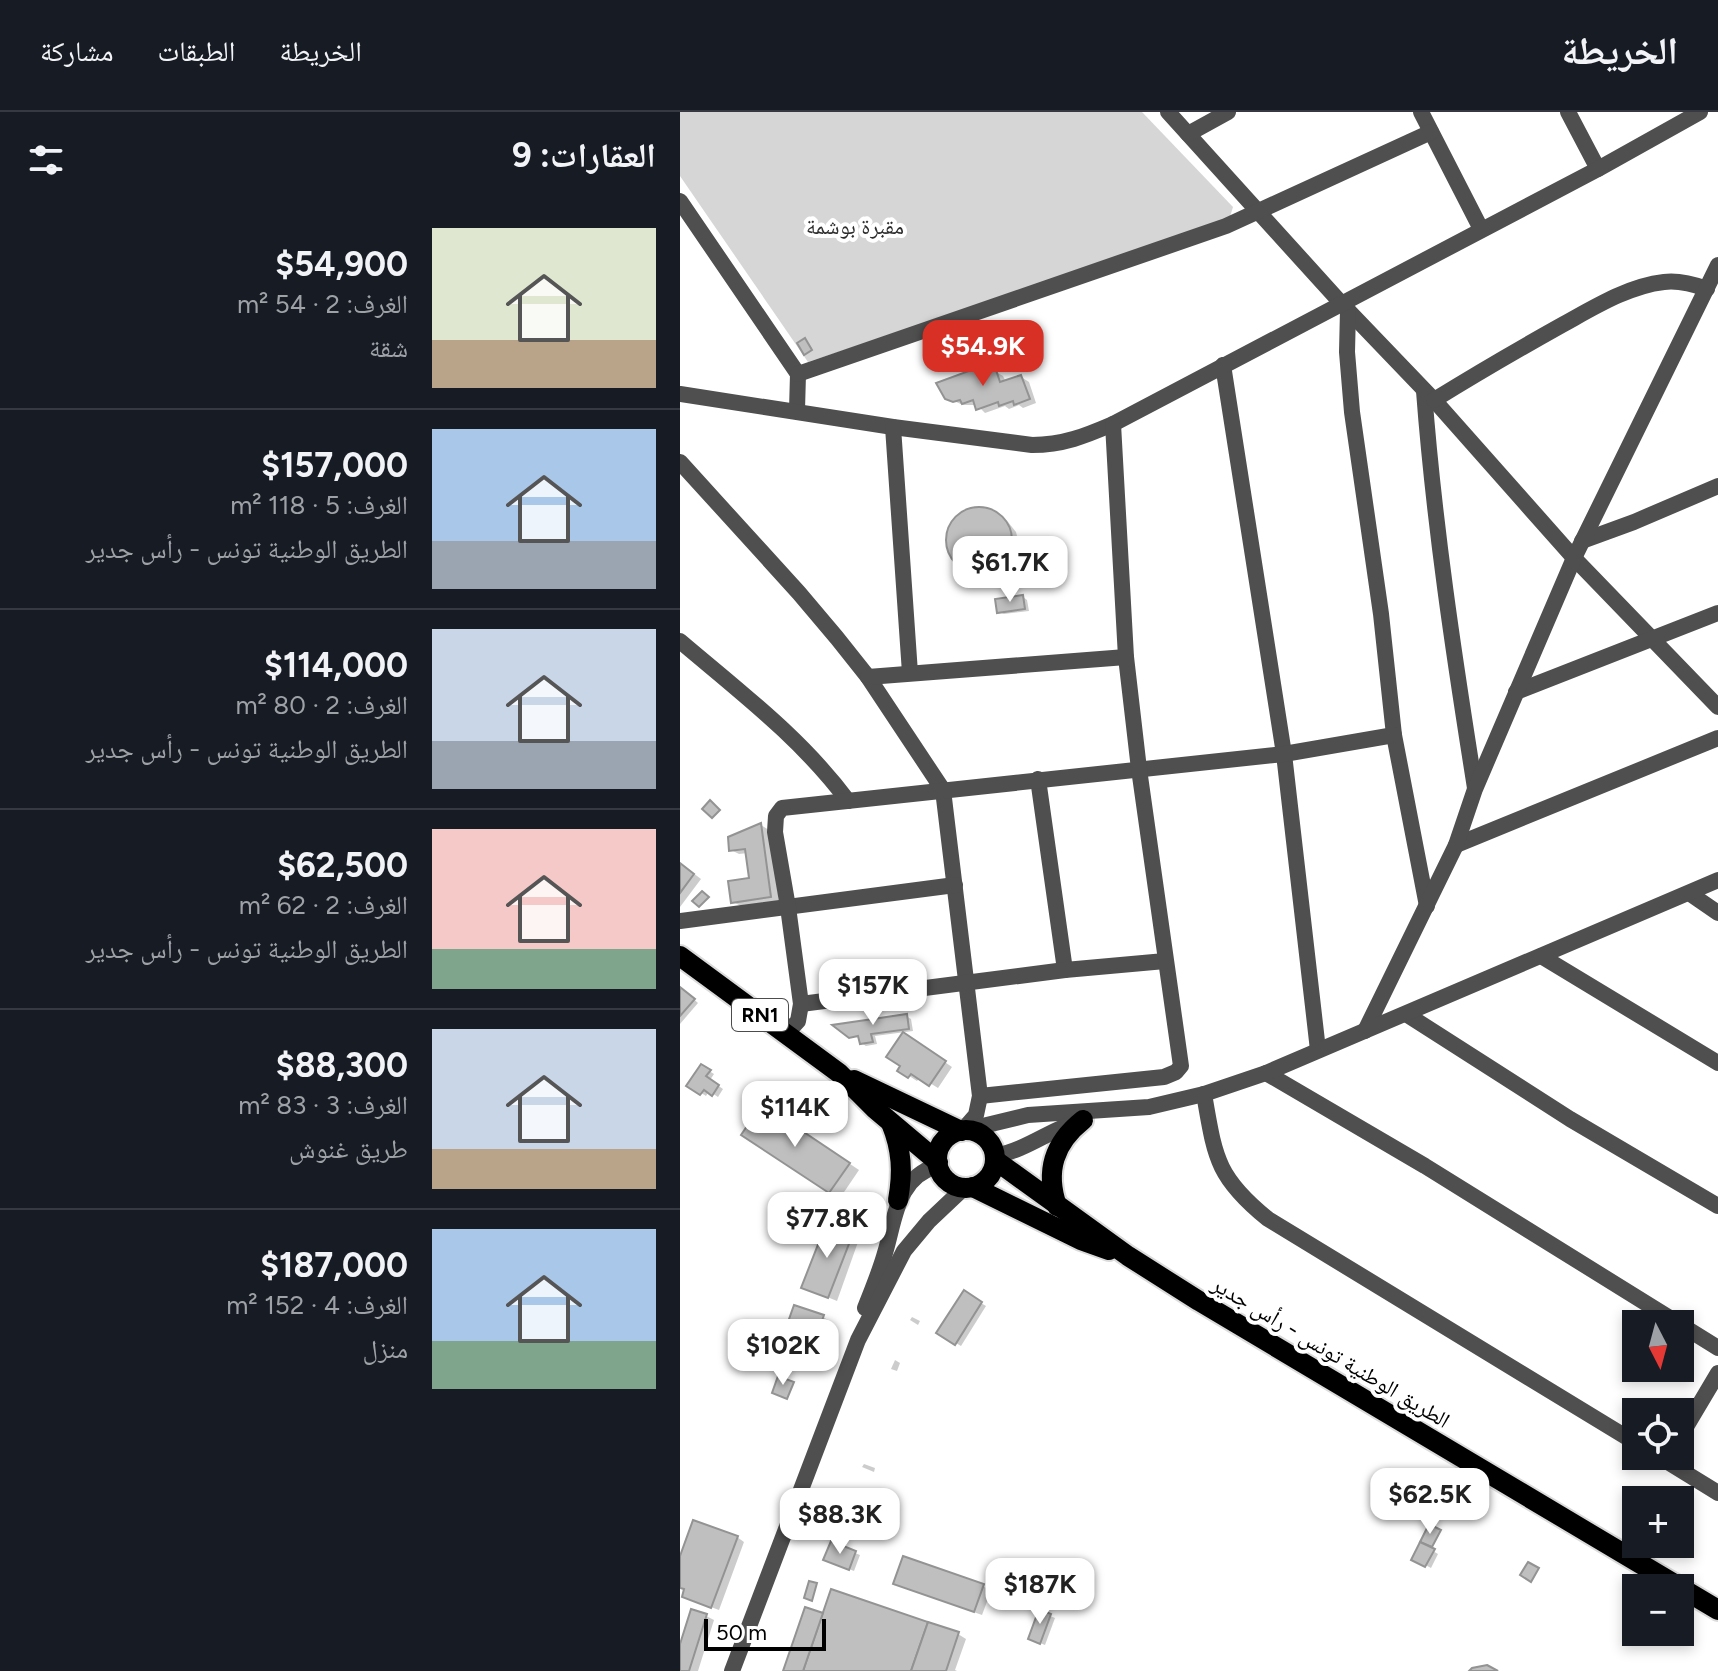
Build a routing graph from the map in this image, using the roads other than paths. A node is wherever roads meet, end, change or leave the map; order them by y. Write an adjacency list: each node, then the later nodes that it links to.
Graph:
1 (1168, 112): 7 (street)
2 (1228, 112): 7 (street)
3 (1421, 112): 6 (street)
4 (1568, 112): 8 (street)
5 (1700, 112): 8 (street)
6 (1431, 132): 10 (street); 11 (street)
7 (1188, 134): 10 (street)
8 (1598, 169): 11 (street)
9 (680, 201): 16 (street)
10 (1258, 212): 14 (street); 16 (street)
11 (1481, 229): 14 (street)
12 (1718, 265): 13 (street)
13 (1707, 289): 18 (street); 24 (street)
14 (1344, 307): 15 (street); 18 (street); 34 (street)
15 (1223, 365): 20 (street); 36 (street)
16 (798, 374): 19 (street)
17 (680, 394): 19 (street)
18 (1429, 396): 25 (street); 39 (street)
19 (797, 410): 21 (street)
20 (1113, 424): 21 (street); 29 (street)
21 (893, 427): 30 (street)
22 (680, 462): 31 (street)
23 (1718, 486): 24 (street)
24 (1582, 541): 25 (street)
25 (1574, 558): 27 (street); 32 (street)
26 (1718, 613): 27 (street)
27 (1654, 640): 32 (street); 33 (street)
28 (680, 642): 41 (street)
29 (1126, 657): 30 (street); 37 (street)
30 (910, 673): 31 (street)
31 (868, 677): 40 (street)
32 (1516, 692): 39 (street)
33 (1718, 707)
34 (1394, 735): 36 (street); 46 (street)
35 (1718, 738): 42 (street)
36 (1284, 754): 37 (street); 59 (street)
37 (1139, 769): 38 (street); 52 (street)
38 (1038, 779): 40 (street); 53 (street)
39 (1475, 789): 42 (street)
40 (943, 790): 41 (street); 44 (street)
41 (848, 801): 47 (street)
42 (1456, 845): 46 (street)
43 (1718, 880): 45 (street)
44 (955, 885): 47 (street); 54 (street)
45 (1689, 893): 48 (street); 51 (street)
46 (1427, 906): 57 (street)
47 (788, 907): 49 (street); 55 (street)
48 (1718, 913)
49 (680, 921)
50 (680, 956): 58 (main road, RN1)
51 (1541, 956): 56 (street); 60 (street)
52 (1165, 961): 53 (street); 64 (street)
53 (1065, 970): 54 (street)
54 (967, 983): 55 (street); 64 (street)
55 (801, 1004): 58 (street)
56 (1406, 1014): 57 (street); 74 (street)
57 (1365, 1031): 59 (street)
58 (786, 1034): 61 (main road, RN1)
59 (1318, 1050): 62 (street)
60 (1718, 1063)
61 (839, 1073): 66 (main road, RN1); 68 (main road, RN1)
62 (1266, 1073): 63 (street); 77 (street)
63 (1204, 1094): 65 (street); 80 (street)
64 (980, 1096): 68 (street)
65 (1123, 1110): 67 (street); 68 (street)
66 (889, 1120): 70 (main road, RN1); 72 (main road)
67 (1083, 1120): 69 (street); 73 (main road)
68 (963, 1130): 69 (main road, RN1); 70 (main road)
69 (995, 1158): 71 (main road); 73 (main road, الطريق الوطنية تونس - رأس جدير / RN1)
70 (938, 1163): 71 (main road, RN1); 72 (street)
71 (969, 1187): 75 (main road, الطريق الوطنية تونس - رأس جدير / RN1); 76 (street)
72 (898, 1200): 76 (street)
73 (1057, 1206): 75 (main road, الطريق الوطنية تونس - رأس جدير / RN1)
74 (1718, 1206)
75 (1128, 1256): 83 (main road, الطريق الوطنية تونس - رأس جدير / RN1)
76 (858, 1340): 84 (street)
77 (1718, 1348)
78 (1718, 1373): 79 (street)
79 (1694, 1413)
80 (1622, 1434)
81 (1683, 1470): 82 (street)
82 (1718, 1493)
83 (1718, 1610)
84 (732, 1671)

